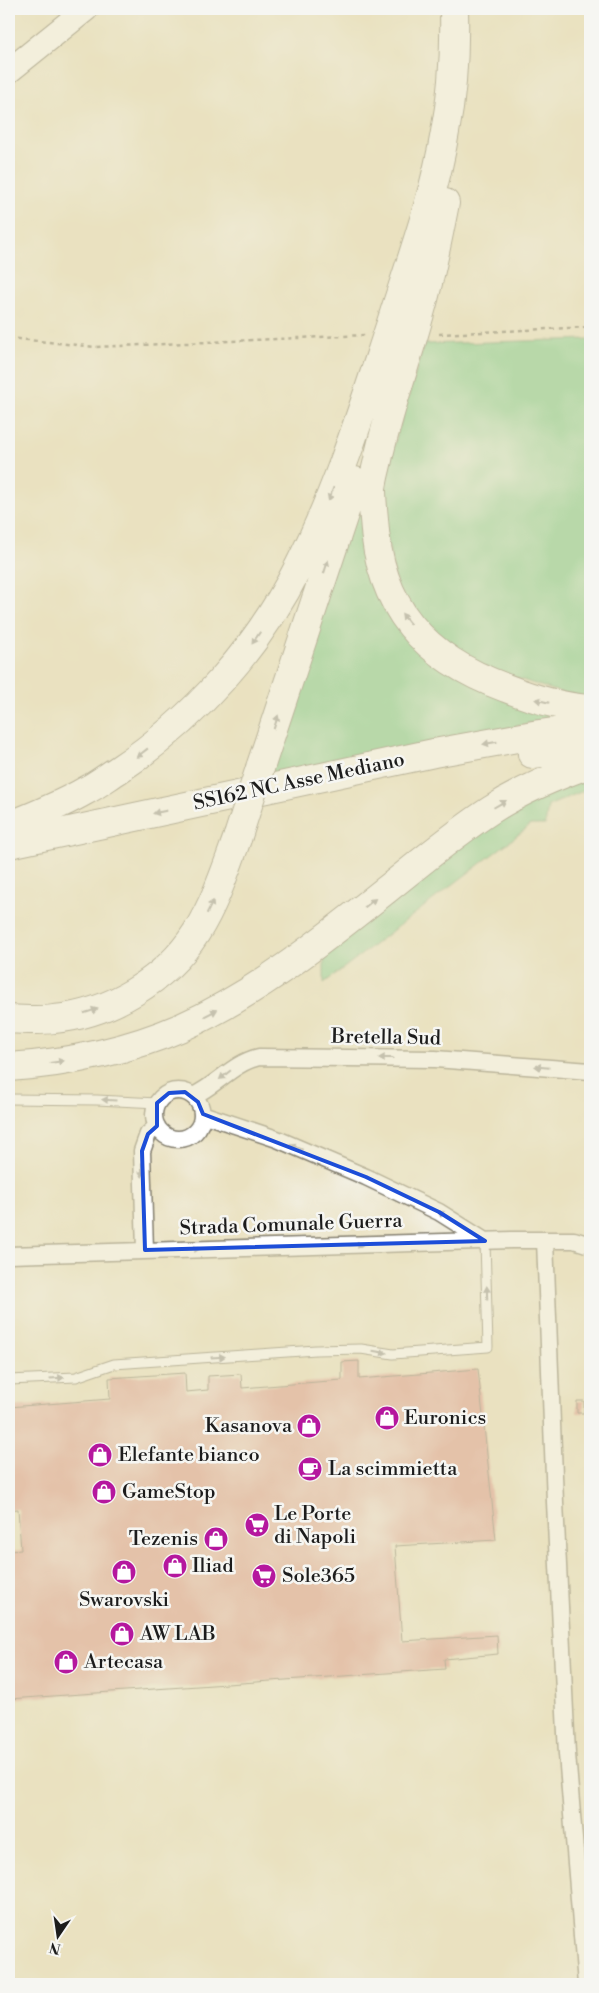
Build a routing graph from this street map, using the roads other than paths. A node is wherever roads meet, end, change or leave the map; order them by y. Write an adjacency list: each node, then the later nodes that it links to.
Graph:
1 (86, 9): 6 (main road)
2 (454, 9): 12 (highway, one-way to 12)
3 (468, 9): 5 (highway)
4 (472, 9): 5 (highway)
5 (469, 43): 7 (highway)
6 (9, 71)
7 (448, 186): 8 (highway, one-way to 7); 15 (highway, one-way to 7, bridge)
8 (590, 709)
9 (590, 727): 13 (highway, SS162 NC Asse Mediano, one-way to 13)
10 (590, 747): 14 (highway, SS162 NC Asse Mediano)
11 (590, 764): 16 (highway, one-way to 11)
12 (9, 826)
13 (9, 844)
14 (9, 863)
15 (9, 1019)
16 (9, 1067)
17 (590, 1071): 18 (street, Bretella Sud, one-way to 18)
18 (192, 1096): 20 (street); 21 (street)
19 (9, 1099): 20 (lane, one-way to 19)
20 (157, 1103): 22 (street)
21 (202, 1114): 22 (street); 24 (street, one-way to 21)
22 (157, 1126): 26 (street, one-way to 26)
23 (545, 1240): 24 (street, Strada Comunale Guerra); 25 (street, Strada Comunale Guerra); 29 (street)
24 (485, 1241): 26 (street, Strada Comunale Guerra, one-way to 24); 28 (lane, one-way to 24)
25 (590, 1246)
26 (145, 1250): 27 (street, Strada Comunale Guerra)
27 (9, 1255)
28 (9, 1380)
29 (586, 1984)

